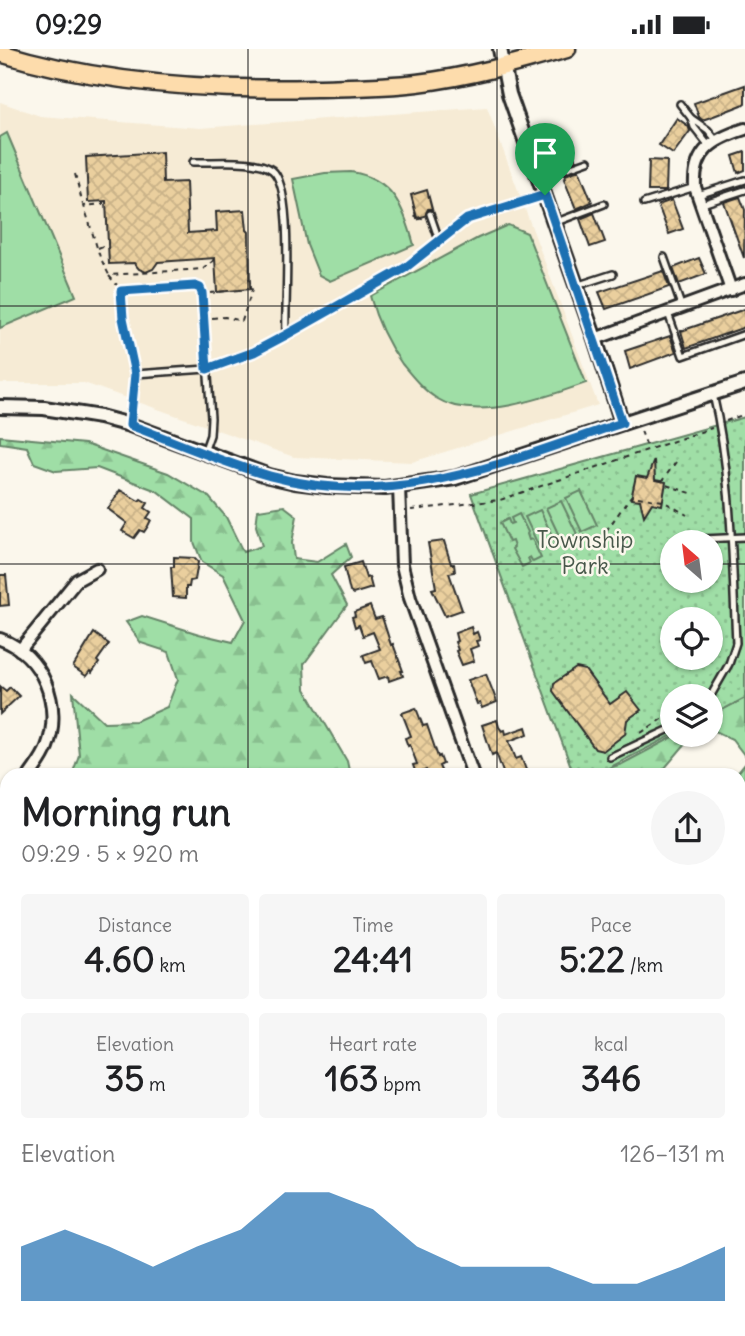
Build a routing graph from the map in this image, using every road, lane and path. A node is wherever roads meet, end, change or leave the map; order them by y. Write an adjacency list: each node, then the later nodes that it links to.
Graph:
1 (500, 49): 4 (street)
2 (568, 49): 4 (main road)
3 (0, 53): 4 (main road)
4 (502, 67): 11 (street)
5 (680, 104): 7 (lane)
6 (745, 129): 7 (street)
7 (713, 143): 15 (street)
8 (588, 161): 11 (lane)
9 (193, 162): 41 (lane)
10 (75, 174): 19 (path)
11 (540, 178): 14 (street)
12 (745, 180): 15 (lane)
13 (745, 190): 15 (lane)
14 (545, 195): 22 (street); 23 (lane)
15 (698, 196): 17 (lane); 33 (street)
16 (103, 201): 19 (path)
17 (644, 202)
18 (604, 204): 22 (lane)
19 (84, 206): 25 (path)
20 (415, 212): 21 (path)
21 (430, 215): 23 (lane)
22 (554, 223): 32 (street)
23 (439, 240): 41 (lane)
24 (108, 244): 25 (path)
25 (97, 248): 29 (path)
26 (664, 257): 37 (lane)
27 (217, 258): 29 (path)
28 (613, 274): 32 (lane)
29 (108, 275): 34 (path)
30 (249, 279): 39 (path)
31 (745, 285): 33 (street)
32 (576, 286): 42 (street)
33 (731, 290): 37 (street)
34 (121, 291): 36 (lane); 44 (lane)
35 (226, 291): 36 (path)
36 (202, 293): 39 (lane)
37 (682, 308): 38 (street)
38 (668, 313): 40 (lane); 42 (street)
39 (204, 319): 43 (lane)
40 (745, 334)
41 (286, 335): 43 (lane)
42 (595, 339): 49 (street)
43 (207, 369): 44 (lane); 54 (lane)
44 (135, 374): 51 (lane)
45 (745, 383): 46 (street)
46 (713, 394): 49 (street); 50 (lane)
47 (0, 407): 51 (street)
48 (745, 414): 50 (path)
49 (622, 423): 56 (street)
50 (720, 423): 53 (path); 63 (lane)
51 (130, 425): 54 (street)
52 (642, 431): 53 (path)
53 (653, 448): 58 (path)
54 (204, 452): 56 (street)
55 (676, 462): 57 (path)
56 (399, 487): 58 (street)
57 (694, 494)
58 (400, 512): 73 (street)
59 (687, 515): 60 (path)
60 (606, 531)
61 (745, 537): 63 (lane)
62 (723, 539): 63 (lane)
63 (731, 539): 67 (lane)
64 (97, 569): 66 (street)
65 (0, 639): 66 (street)
66 (20, 650): 72 (street)
67 (717, 684)
68 (660, 720): 70 (path)
69 (660, 733): 71 (lane)
70 (639, 734)
71 (610, 757)
72 (34, 768)
73 (471, 768)

